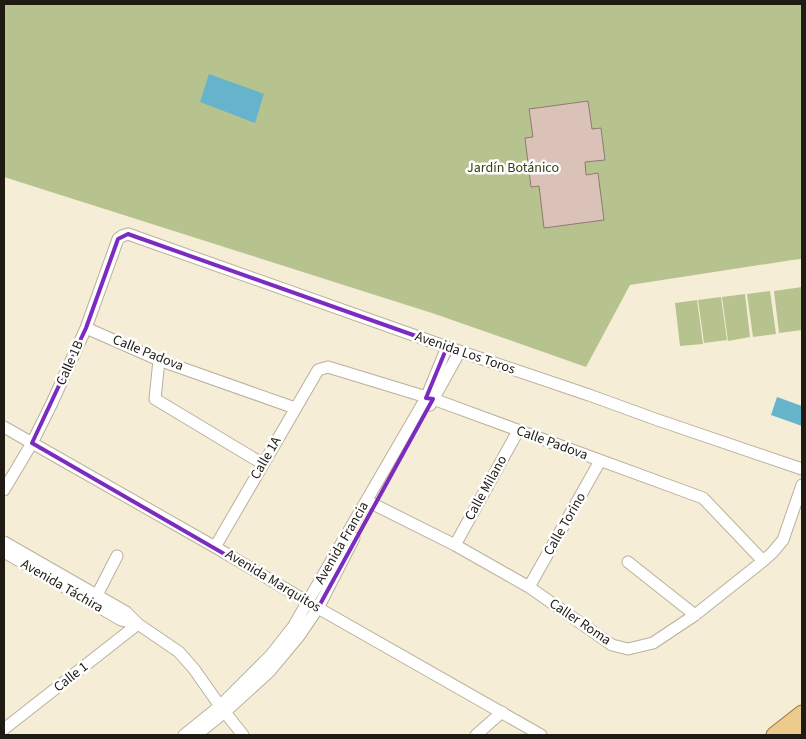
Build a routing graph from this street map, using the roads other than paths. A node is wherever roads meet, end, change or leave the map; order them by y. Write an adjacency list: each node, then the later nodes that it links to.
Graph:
1 (128, 234): 2 (street, Calle 1B); 3 (street, Avenida Los Toros)
2 (86, 328): 5 (street, Calle Padova); 11 (street, Calle 1B)
3 (447, 348): 4 (street, Avenida Los Toros); 7 (street, Avenida Francia)
4 (460, 351): 7 (street, Avenida Francia); 14 (street, Avenida Los Toros)
5 (159, 360): 8 (street, Calle Padova); 13 (street)
6 (318, 370): 7 (street, Calle Padova); 8 (street, Calle 1A)
7 (430, 399): 10 (street, Calle Padova); 17 (street, Avenida Francia)
8 (295, 408): 13 (street, Calle 1A)
9 (4, 426): 11 (street, Avenida Marquitos)
10 (518, 431): 12 (street, Calle Padova); 19 (street, Calle Milano)
11 (32, 442): 16 (street, Calle 1B); 20 (street, Avenida Marquitos)
12 (600, 461): 23 (street, Calle Padova); 25 (street, Calle Torino)
13 (263, 464): 20 (street, Calle 1A)
14 (802, 469)
15 (802, 485): 23 (street, Caller Roma)
16 (4, 490)
17 (369, 502): 19 (street, Caller Roma); 27 (street, Avenida Francia)
18 (4, 542): 26 (street)
19 (455, 545): 25 (street, Caller Roma)
20 (215, 547): 27 (street, Avenida Marquitos)
21 (4, 552): 29 (street, Avenida Táchira)
22 (118, 556): 26 (street)
23 (763, 561): 28 (street, Caller Roma)
24 (628, 562): 28 (street)
25 (529, 587): 28 (street, Caller Roma)
26 (97, 596): 29 (street)
27 (313, 605): 31 (street, Avenida Francia); 32 (street, Avenida Marquitos)
28 (695, 615)
29 (123, 616): 30 (street)
30 (138, 624): 31 (street); 35 (street, Calle 1)
31 (223, 709): 36 (street, Avenida Francia); 37 (street, Avenida Francia); 38 (street)
32 (502, 712): 39 (street); 40 (street, Avenida Marquitos)
33 (802, 713): 41 (main road)
34 (802, 728): 42 (main road)
35 (4, 729)
36 (184, 735)
37 (196, 735)
38 (243, 735)
39 (476, 735)
40 (542, 735)
41 (774, 735)
42 (793, 735)

